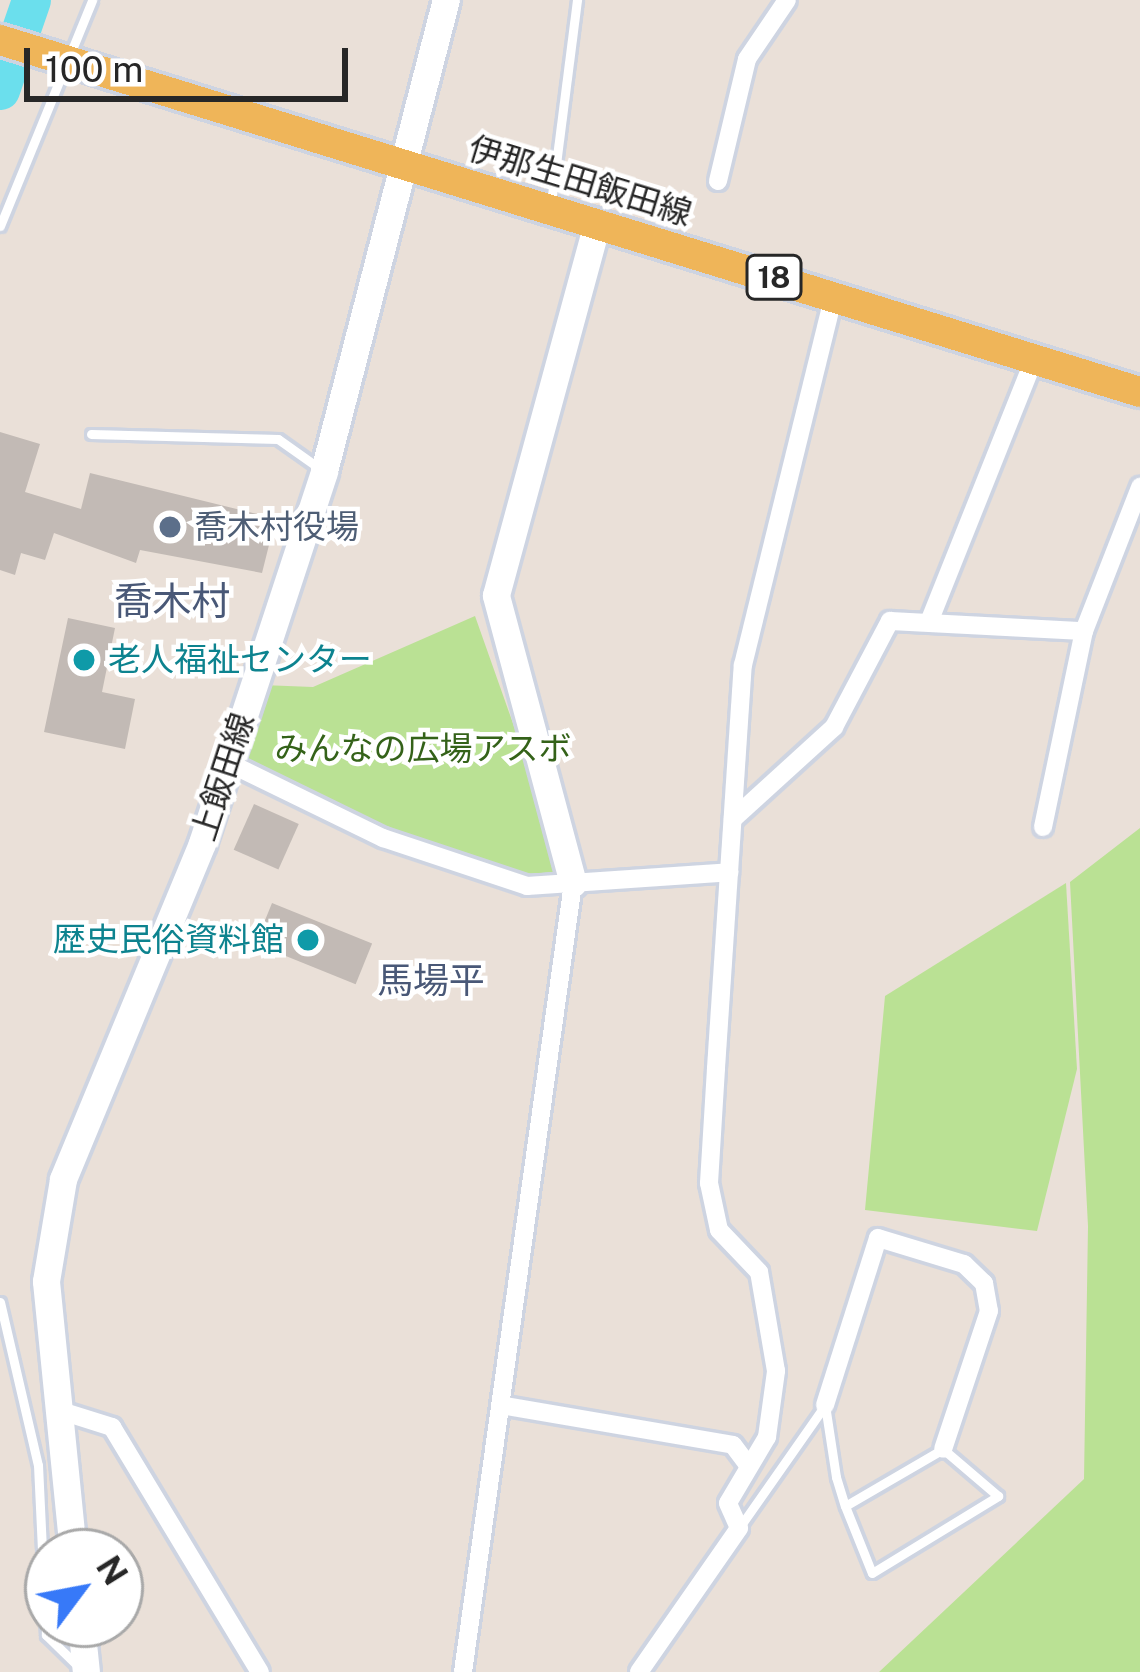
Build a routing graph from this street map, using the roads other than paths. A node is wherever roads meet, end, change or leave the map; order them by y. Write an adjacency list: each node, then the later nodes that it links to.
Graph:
1 (92, 0): 6 (lane)
2 (446, 0): 7 (main road, 上飯田線)
3 (577, 0): 9 (lane)
4 (787, 0): 8 (street)
5 (0, 40): 6 (main road, 伊那生田飯田線 / 18)
6 (70, 62): 7 (main road, 伊那生田飯田線 / 18); 11 (lane)
7 (407, 167): 9 (main road, 伊那生田飯田線 / 18); 16 (main road, 上飯田線)
8 (718, 181)
9 (550, 208): 10 (main road, 伊那生田飯田線 / 18)
10 (597, 223): 12 (main road, 伊那生田飯田線 / 18); 24 (main road)
11 (0, 226)
12 (834, 295): 13 (main road, 伊那生田飯田線 / 18); 21 (street)
13 (1035, 357): 14 (main road, 伊那生田飯田線 / 18); 18 (street)
14 (1140, 392)
15 (91, 434): 16 (lane)
16 (323, 471): 20 (main road, 上飯田線)
17 (1140, 487): 19 (street)
18 (931, 616): 19 (street); 21 (street)
19 (1084, 631): 22 (street)
20 (227, 762): 24 (street); 28 (main road, 上飯田線)
21 (733, 819): 23 (street)
22 (1043, 827)
23 (730, 872): 24 (street); 30 (street)
24 (573, 884): 26 (street)
25 (0, 1302): 34 (lane)
26 (506, 1406): 30 (street); 36 (street)
27 (825, 1406): 29 (street); 31 (lane); 33 (lane)
28 (58, 1410): 32 (main road, 上飯田線); 35 (street)
29 (944, 1449): 31 (lane); 31 (lane)
30 (748, 1465): 33 (street)
31 (845, 1506)
32 (71, 1528)
33 (740, 1528): 37 (street)
34 (86, 1671)
35 (260, 1672)
36 (463, 1672)
37 (639, 1672)

